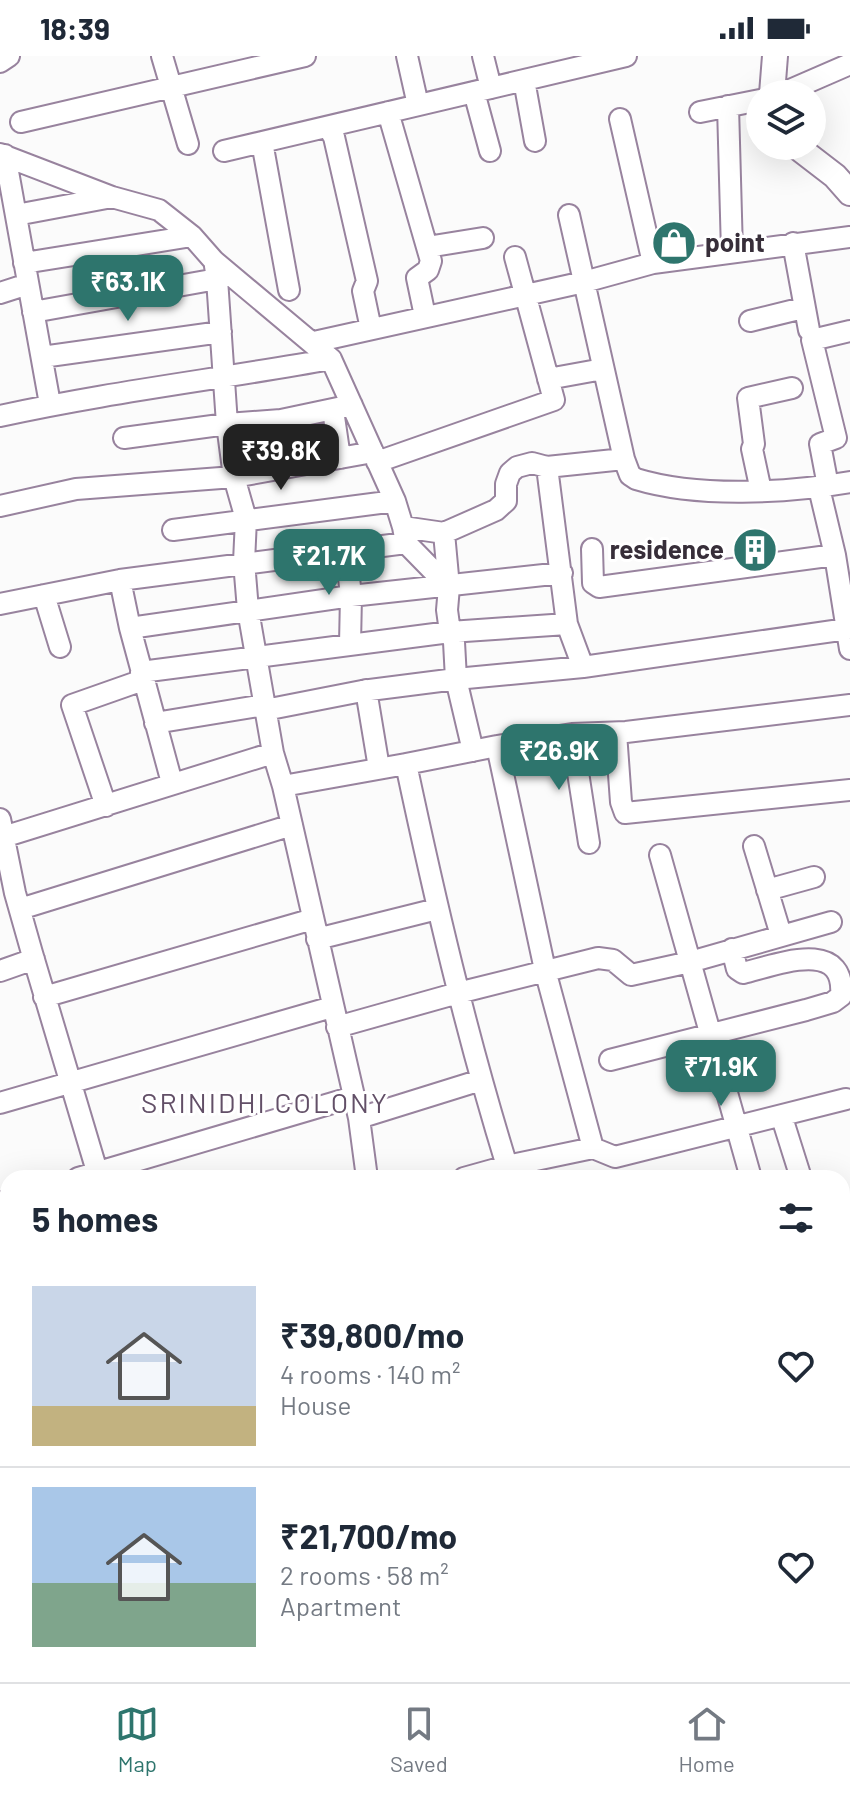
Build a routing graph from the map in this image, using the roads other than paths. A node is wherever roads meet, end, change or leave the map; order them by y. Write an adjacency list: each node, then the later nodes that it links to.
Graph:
1 (9, 56): 8 (street)
2 (162, 56): 14 (street)
3 (305, 56): 14 (street)
4 (407, 56): 17 (street)
5 (483, 56): 15 (street)
6 (624, 56): 9 (street)
7 (775, 56): 12 (main road)
8 (0, 62)
9 (558, 64): 11 (street)
10 (850, 64): 13 (street)
11 (524, 80): 15 (street); 24 (street)
12 (773, 80)
13 (813, 80)
14 (172, 87): 22 (street); 26 (street)
15 (482, 90): 17 (street); 28 (street)
16 (746, 103): 18 (street)
17 (418, 105): 19 (street)
18 (728, 106): 20 (street); 40 (street)
19 (388, 112): 23 (street); 39 (street)
20 (700, 112)
21 (620, 119): 43 (street)
22 (21, 122)
23 (328, 127): 25 (street); 54 (street)
24 (535, 141)
25 (262, 142): 27 (street); 47 (street)
26 (188, 144)
27 (224, 151)
28 (490, 151)
29 (2, 154): 32 (street); 33 (street)
30 (817, 160): 31 (main road)
31 (845, 179)
32 (112, 197): 33 (street); 35 (street)
33 (16, 215): 42 (street)
34 (569, 215): 45 (street)
35 (192, 236): 42 (street); 44 (street)
36 (850, 237): 38 (street)
37 (483, 238): 39 (street)
38 (793, 243): 40 (street); 50 (street)
39 (427, 247): 52 (street)
40 (732, 252): 43 (street)
41 (515, 257): 49 (street)
42 (24, 263): 46 (street)
43 (653, 263): 45 (street)
44 (215, 270): 51 (street); 57 (street); 58 (street)
45 (584, 282): 49 (street); 61 (street)
46 (28, 284): 48 (street); 51 (street)
47 (289, 290)
48 (0, 293)
49 (523, 294): 52 (street); 63 (street)
50 (803, 308): 53 (street); 55 (street)
51 (33, 312): 59 (street)
52 (425, 316): 54 (street)
53 (750, 321)
54 (371, 329): 58 (street)
55 (809, 330)
56 (850, 331): 76 (street)
57 (221, 332): 59 (street); 62 (street)
58 (314, 342): 60 (street)
59 (42, 357): 65 (street)
60 (331, 359): 62 (street); 66 (street)
61 (603, 369): 63 (street); 72 (street)
62 (223, 379): 65 (street); 68 (street)
63 (548, 379): 70 (street)
64 (792, 388): 77 (street)
65 (50, 404): 67 (street)
66 (342, 408): 68 (street); 70 (street); 71 (street)
67 (0, 416)
68 (227, 424): 69 (street); 74 (street)
69 (124, 438)
70 (375, 457): 71 (street); 78 (street)
71 (340, 458): 74 (street)
72 (624, 459): 73 (street); 77 (street)
73 (547, 467): 82 (street); 88 (street)
74 (234, 477): 79 (street); 80 (street)
75 (850, 482): 76 (street)
76 (823, 487): 77 (street); 86 (street)
77 (761, 491)
78 (395, 501): 80 (street); 83 (street)
79 (0, 506)
80 (246, 519): 81 (street); 87 (street)
81 (173, 530)
82 (444, 533): 83 (street); 90 (street)
83 (404, 535): 85 (street); 90 (street)
84 (592, 549): 86 (street)
85 (346, 550): 87 (street); 92 (street)
86 (835, 555): 98 (street)
87 (244, 562): 89 (street); 94 (street)
88 (562, 573): 90 (street); 95 (street)
89 (120, 580): 91 (street); 96 (street)
90 (449, 587): 92 (street); 97 (street)
91 (44, 595): 93 (street); 100 (street)
92 (351, 596): 94 (street); 99 (street)
93 (0, 604)
94 (248, 610): 96 (street); 101 (street)
95 (567, 624): 97 (street); 102 (street)
96 (130, 628): 103 (street)
97 (450, 632): 99 (street); 104 (street)
98 (848, 639): 102 (street)
99 (350, 644): 101 (street)
100 (60, 647)
101 (255, 656): 103 (street); 107 (street)
102 (583, 667): 104 (street)
103 (142, 676): 108 (street); 119 (street)
104 (456, 679): 105 (street); 112 (street)
105 (366, 690): 107 (street); 115 (street)
106 (850, 705): 109 (street)
107 (264, 708): 108 (street); 113 (street)
108 (155, 723): 116 (street)
109 (616, 733): 110 (street); 118 (street)
110 (572, 734): 111 (street); 122 (street)
111 (497, 746): 112 (street); 135 (street)
112 (473, 751): 114 (street)
113 (273, 753): 116 (street); 117 (street)
114 (406, 764): 115 (street); 128 (street)
115 (379, 768): 117 (street)
116 (172, 783): 119 (street)
117 (283, 786): 120 (street)
118 (850, 790)
119 (106, 806): 121 (street)
120 (292, 825): 127 (street); 130 (street)
121 (2, 831): 127 (street)
122 (589, 843)
123 (754, 846): 126 (street)
124 (660, 855): 134 (street)
125 (814, 877): 126 (street)
126 (767, 890): 131 (street)
127 (12, 900): 133 (street)
128 (437, 909): 130 (street); 137 (street)
129 (831, 922): 131 (street)
130 (315, 929): 138 (street); 139 (street)
131 (781, 935): 132 (street)
132 (732, 949): 134 (street); 140 (street)
133 (34, 959): 136 (street); 138 (street)
134 (690, 962): 135 (street); 140 (street)
135 (545, 970): 137 (street); 150 (street)
136 (0, 971)
137 (458, 993): 139 (street); 142 (street)
138 (44, 997): 143 (street)
139 (335, 1017): 143 (street); 144 (street)
140 (710, 1035): 141 (street); 149 (street)
141 (610, 1060)
142 (481, 1080): 147 (street); 154 (street)
143 (69, 1082): 146 (street); 151 (street)
144 (353, 1097): 147 (street); 152 (street)
145 (846, 1099): 149 (street)
146 (0, 1103)
147 (359, 1118): 153 (street)
148 (784, 1124): 157 (street)
149 (736, 1127): 150 (street); 156 (street)
150 (593, 1148): 155 (street)
151 (90, 1170)
152 (111, 1170)
153 (366, 1170)
154 (507, 1170)
155 (515, 1170)
156 (749, 1170)
157 (798, 1170)

